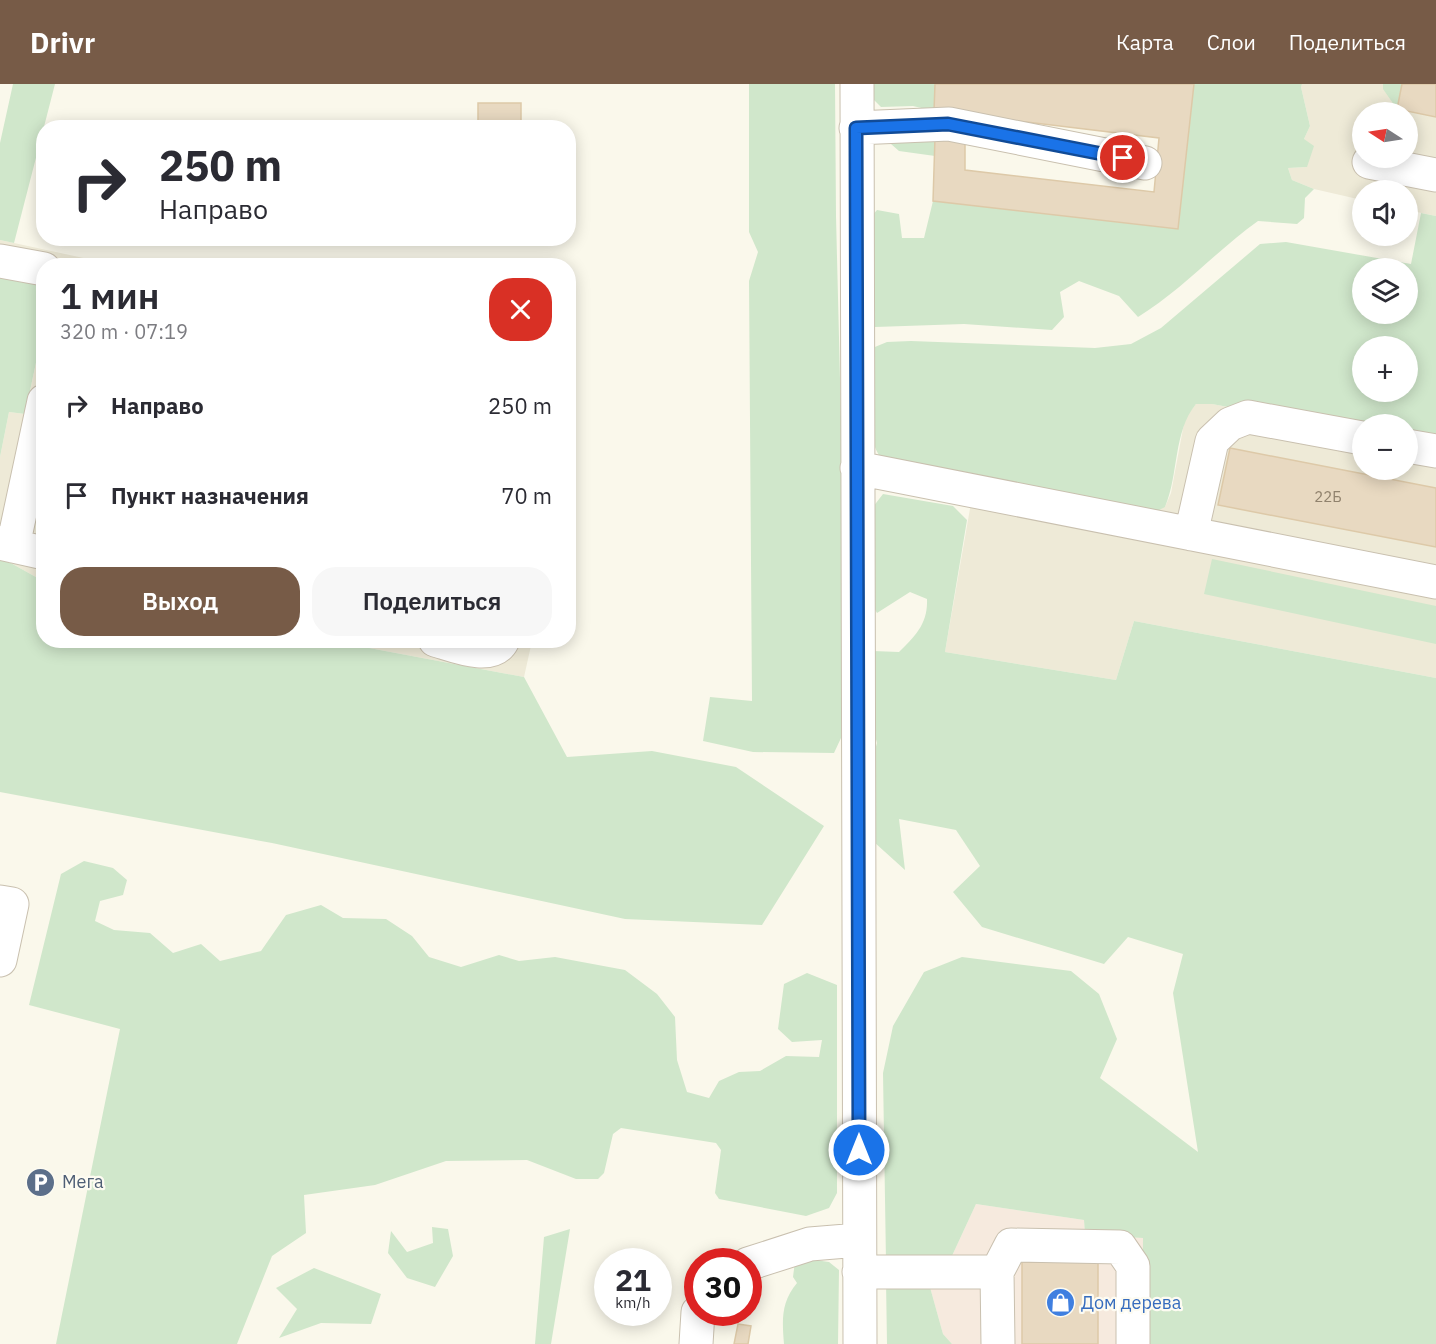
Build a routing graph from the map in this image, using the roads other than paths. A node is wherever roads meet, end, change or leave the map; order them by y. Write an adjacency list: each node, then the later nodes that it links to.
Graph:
1 (857, 84): 2 (street)
2 (856, 128): 3 (street); 12 (street)
3 (1145, 163)
4 (1400, 168): 5 (street)
5 (1436, 175)
6 (0, 261): 7 (street)
7 (36, 268)
8 (1352, 436): 13 (street)
9 (36, 448): 14 (street)
10 (1418, 448): 11 (street)
11 (1436, 451)
12 (857, 468): 13 (street); 20 (street)
13 (1191, 534): 15 (street)
14 (19, 547)
15 (1436, 582)
16 (470, 648): 17 (street)
17 (496, 648)
18 (0, 902): 19 (street)
19 (0, 960)
20 (859, 1240): 21 (street); 22 (street)
21 (762, 1259)
22 (859, 1272): 23 (street); 26 (street)
23 (997, 1272): 27 (street); 28 (street)
24 (697, 1326): 25 (street)
25 (696, 1344)
26 (860, 1344)
27 (998, 1344)
28 (1133, 1344)

